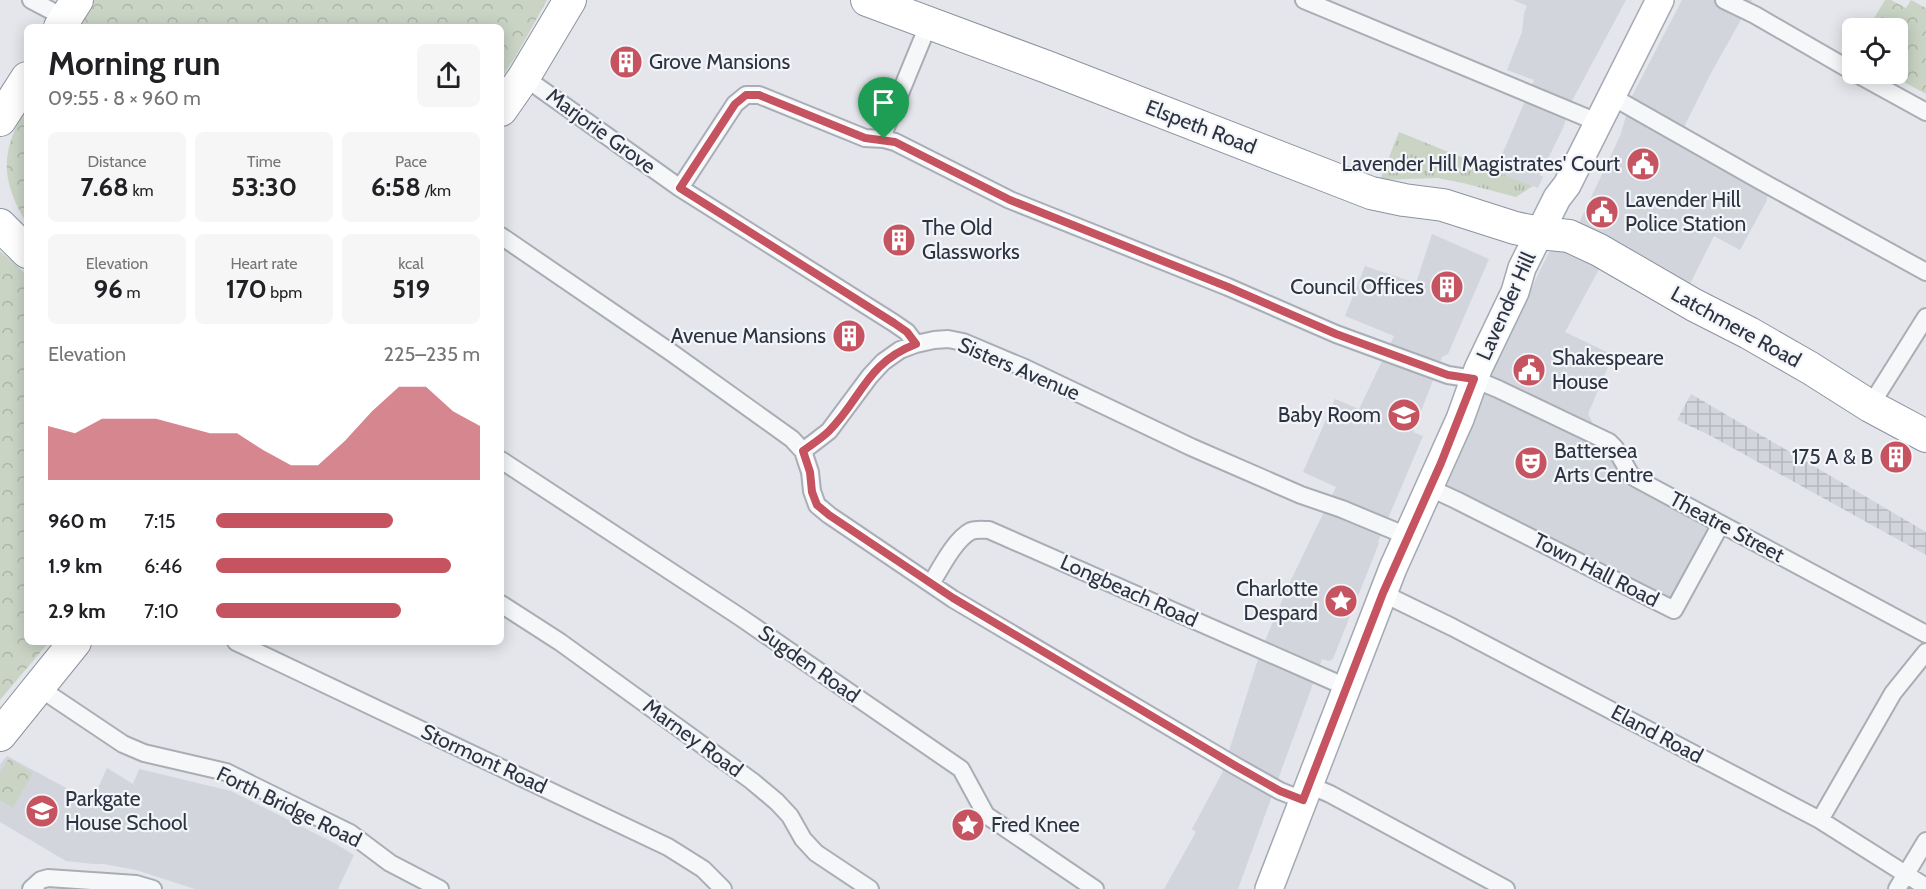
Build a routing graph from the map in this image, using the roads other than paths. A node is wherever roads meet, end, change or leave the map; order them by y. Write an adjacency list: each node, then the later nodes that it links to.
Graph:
1 (32, 0): 7 (street)
2 (570, 0): 10 (highway)
3 (867, 0): 8 (highway, Elspeth Road)
4 (1304, 0): 17 (street)
5 (1660, 0): 13 (main road, Lavender Hill)
6 (1724, 0): 9 (street)
7 (67, 15)
8 (929, 23): 18 (street); 21 (highway, Elspeth Road)
9 (1842, 65)
10 (524, 77): 14 (highway); 19 (street, Marjorie Grove)
11 (24, 83): 16 (highway)
12 (1875, 84): 15 (street)
13 (1611, 96): 17 (main road, Lavender Hill); 24 (street)
14 (504, 106)
15 (1926, 112)
16 (0, 120)
17 (1597, 122): 21 (main road, Lavender Hill)
18 (884, 139): 19 (street, Theatre Street); 27 (street, Theatre Street)
19 (680, 188): 26 (street, Marjorie Grove)
20 (0, 225): 23 (highway)
21 (1540, 233): 27 (main road, Lavender Hill); 28 (highway, Latchmere Road)
22 (504, 238): 30 (street)
23 (24, 249)
24 (1926, 272)
25 (1926, 317): 28 (street)
26 (916, 344): 30 (street, Sisters Avenue); 34 (street, Sisters Avenue)
27 (1474, 379): 32 (main road, Lavender Hill); 33 (street, Theatre Street)
28 (1870, 406): 29 (highway, Latchmere Road)
29 (1926, 436)
30 (803, 451): 35 (street)
31 (504, 462): 55 (street, Sugden Road)
32 (1430, 488): 33 (street, Town Hall Road); 34 (main road, Lavender Hill)
33 (1721, 524): 38 (street, Theatre Street)
34 (1407, 536): 36 (main road, Lavender Hill)
35 (930, 584): 43 (street, Longbeach Road); 45 (street)
36 (1383, 593): 43 (main road, Lavender Hill); 46 (street, Eland Road)
37 (504, 606): 54 (street, Marney Road)
38 (1926, 634)
39 (73, 645): 42 (highway)
40 (242, 645): 53 (street, Stormont Road)
41 (1926, 652): 46 (street)
42 (38, 687): 44 (highway); 52 (street, Forth Bridge Road)
43 (1346, 687): 45 (main road, Lavender Hill)
44 (0, 735)
45 (1306, 792): 56 (main road, Lavender Hill); 57 (street)
46 (1820, 820): 48 (street, Eland Road)
47 (1926, 842): 48 (street)
48 (1906, 874): 49 (street, Eland Road); 58 (street)
49 (1926, 887)
50 (31, 889): 51 (street)
51 (153, 889)
52 (440, 889)
53 (723, 889)
54 (870, 889)
55 (1095, 889)
56 (1269, 889)
57 (1506, 889)
58 (1897, 889)

